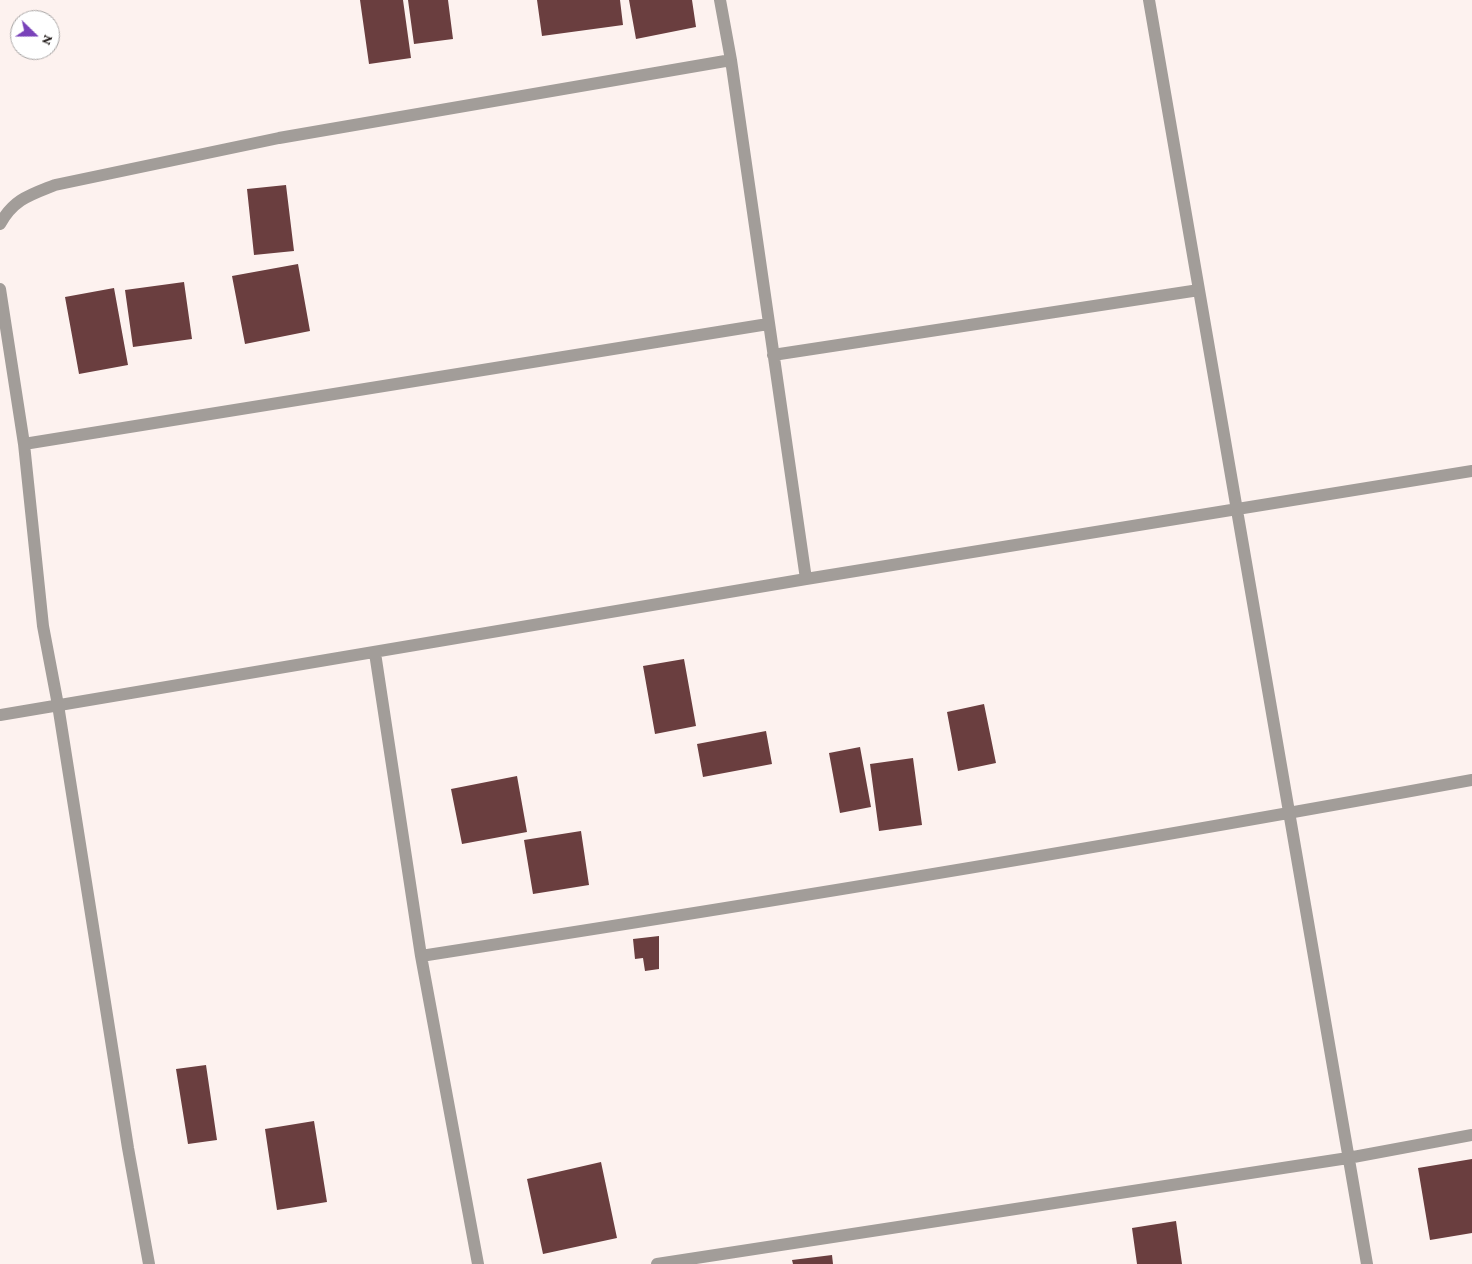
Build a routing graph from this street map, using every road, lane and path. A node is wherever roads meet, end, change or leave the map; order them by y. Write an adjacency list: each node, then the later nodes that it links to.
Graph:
1 (720, 0): 3 (street)
2 (1149, 0): 6 (street)
3 (731, 60): 4 (street); 7 (street)
4 (0, 224)
5 (0, 289): 9 (street)
6 (1199, 290): 8 (street); 11 (street)
7 (768, 324): 8 (street); 9 (street)
8 (773, 355): 12 (street)
9 (24, 444): 14 (street)
10 (1472, 471): 11 (street)
11 (1237, 509): 12 (street); 17 (street)
12 (806, 578): 13 (street)
13 (375, 653): 14 (street); 18 (street)
14 (58, 706): 15 (street); 21 (street)
15 (0, 715)
16 (1472, 780): 17 (street)
17 (1289, 813): 18 (street); 20 (street)
18 (421, 956): 22 (street)
19 (1472, 1135): 20 (street)
20 (1348, 1158): 23 (street); 24 (street)
21 (149, 1264)
22 (478, 1264)
23 (657, 1264)
24 (1367, 1264)

